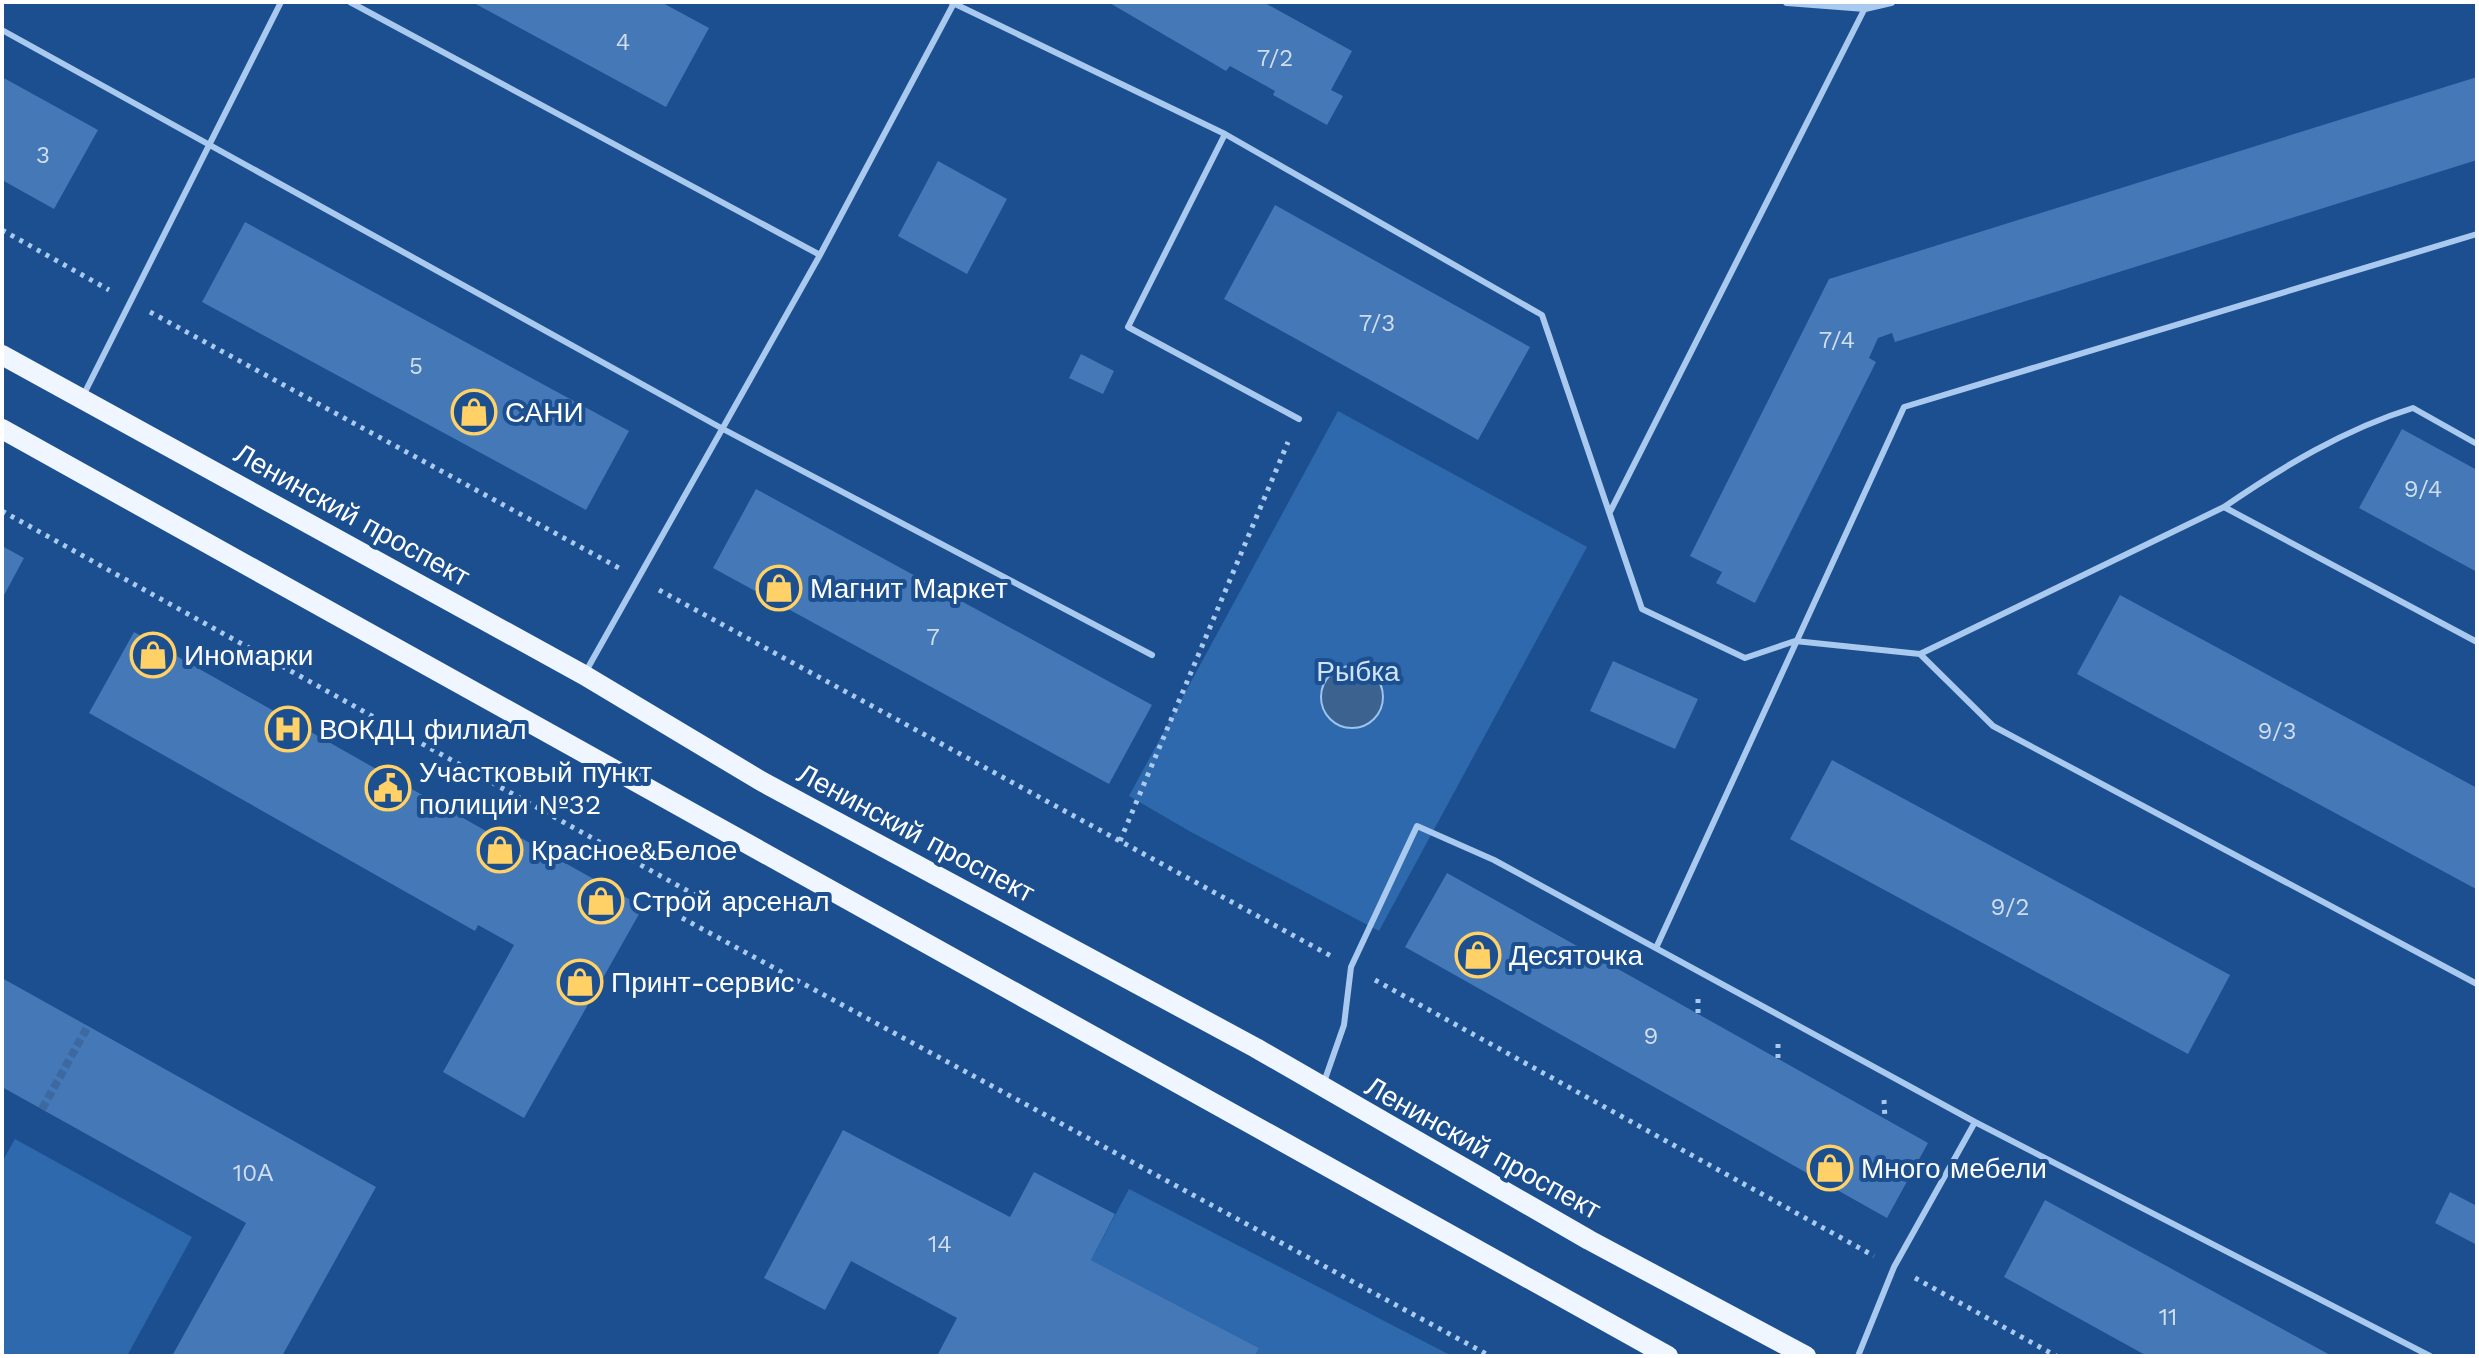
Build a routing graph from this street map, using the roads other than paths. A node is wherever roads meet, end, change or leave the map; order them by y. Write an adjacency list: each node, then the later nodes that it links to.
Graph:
1 (281, 2): 9 (lane)
2 (350, 2): 11 (lane)
3 (1787, 2): 6 (street)
4 (1891, 2): 6 (street)
5 (952, 3): 8 (lane); 11 (lane)
6 (1865, 8): 19 (lane)
7 (2, 30): 9 (lane)
8 (1225, 134): 14 (lane); 19 (lane)
9 (209, 144): 13 (lane); 16 (lane)
10 (2477, 234): 20 (lane)
11 (820, 255): 16 (lane)
12 (2, 355): 13 (main road, Ленинский проспект)
13 (81, 399): 24 (main road, Ленинский проспект)
14 (1299, 419)
15 (2, 429): 29 (main road)
16 (723, 429): 23 (lane); 24 (lane)
17 (2477, 444): 18 (lane)
18 (2224, 507): 21 (lane); 22 (lane)
19 (1610, 512): 20 (lane)
20 (1795, 641): 22 (lane); 25 (lane)
21 (2477, 642)
22 (1920, 654): 26 (lane)
23 (1152, 655)
24 (584, 675): 27 (main road, Ленинский проспект)
25 (1656, 948): 27 (lane); 28 (lane)
26 (2477, 984)
27 (1321, 1089): 30 (main road, Ленинский проспект)
28 (1975, 1122): 31 (lane); 32 (lane)
29 (1668, 1356)
30 (1806, 1356)
31 (1858, 1356)
32 (2430, 1356)

